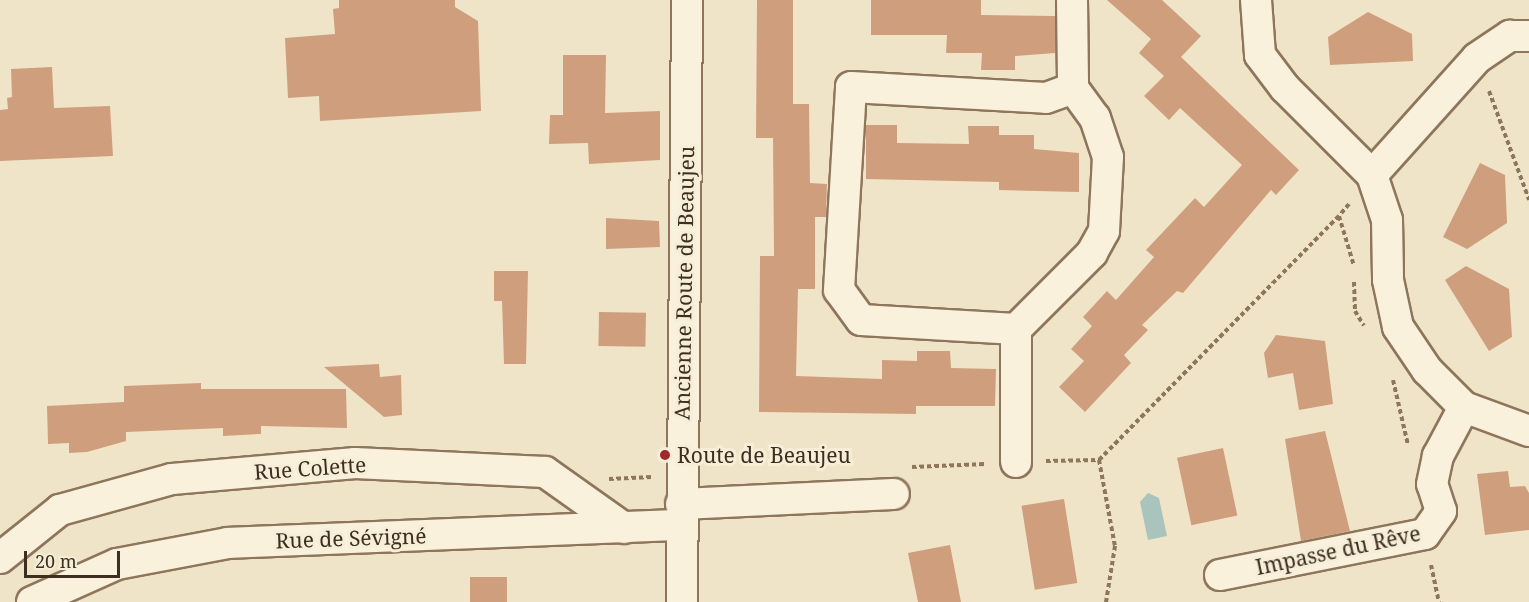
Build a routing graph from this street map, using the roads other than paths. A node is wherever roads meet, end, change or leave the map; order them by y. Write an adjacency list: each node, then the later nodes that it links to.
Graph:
1 (687, 0): 12 (street, Ancienne Route de Beaujeu)
2 (1072, 0): 5 (street)
3 (1256, 0): 6 (street)
4 (1529, 36): 6 (street)
5 (1073, 88): 7 (street); 7 (street)
6 (1372, 175): 8 (street)
7 (1016, 329): 10 (street)
8 (1464, 407): 9 (street); 15 (street, Impasse du Rêve)
9 (1529, 431)
10 (1016, 462)
11 (894, 494): 12 (street, Rue de Sévigné)
12 (680, 514): 13 (street, Rue de Sévigné); 17 (street, Ancienne Route de Beaujeu)
13 (624, 528): 14 (street, Rue Colette); 16 (street, Rue de Sévigné)
14 (0, 558)
15 (1220, 575)
16 (32, 602)
17 (682, 602)

